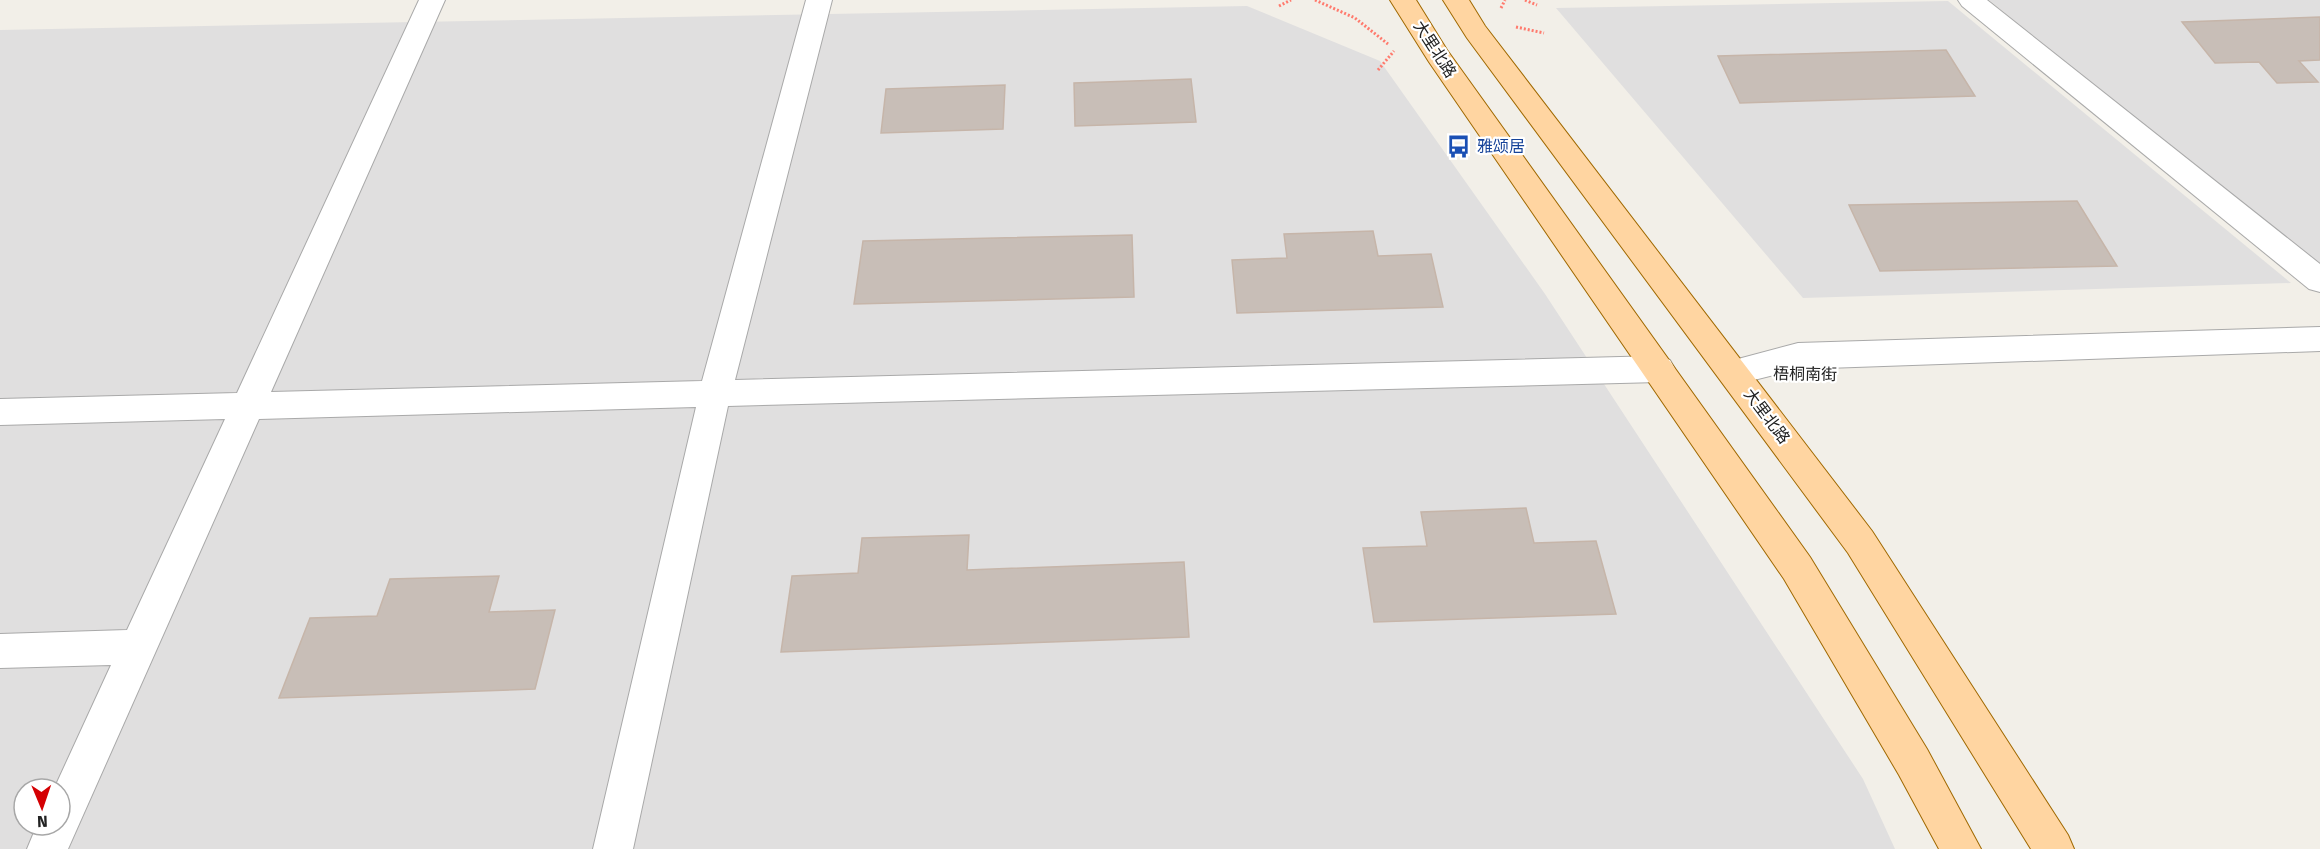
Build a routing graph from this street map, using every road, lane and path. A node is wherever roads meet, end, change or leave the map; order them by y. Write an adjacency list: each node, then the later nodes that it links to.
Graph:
1 (432, 0): 20 (street)
2 (819, 0): 19 (street)
3 (1291, 0): 9 (path)
4 (1403, 0): 17 (main road, 大里北路)
5 (1456, 0): 18 (main road, 大里北路)
6 (1525, 0): 8 (path)
7 (1971, 0): 14 (street)
8 (1537, 5)
9 (1279, 6)
10 (1515, 27): 11 (path)
11 (1544, 33)
12 (1394, 51): 13 (path)
13 (1378, 70)
14 (2320, 281)
15 (2320, 339): 18 (street, 梧桐南街)
16 (2320, 360): 18 (street, 梧桐南街)
17 (1659, 369): 19 (street); 26 (main road, 大里北路)
18 (1734, 372): 27 (main road, 大里北路)
19 (715, 393): 20 (street); 25 (street)
20 (249, 405): 21 (street); 22 (street)
21 (0, 412)
22 (139, 647): 23 (street); 24 (street)
23 (0, 651)
24 (72, 794)
25 (614, 849)
26 (1960, 849)
27 (2054, 849)

